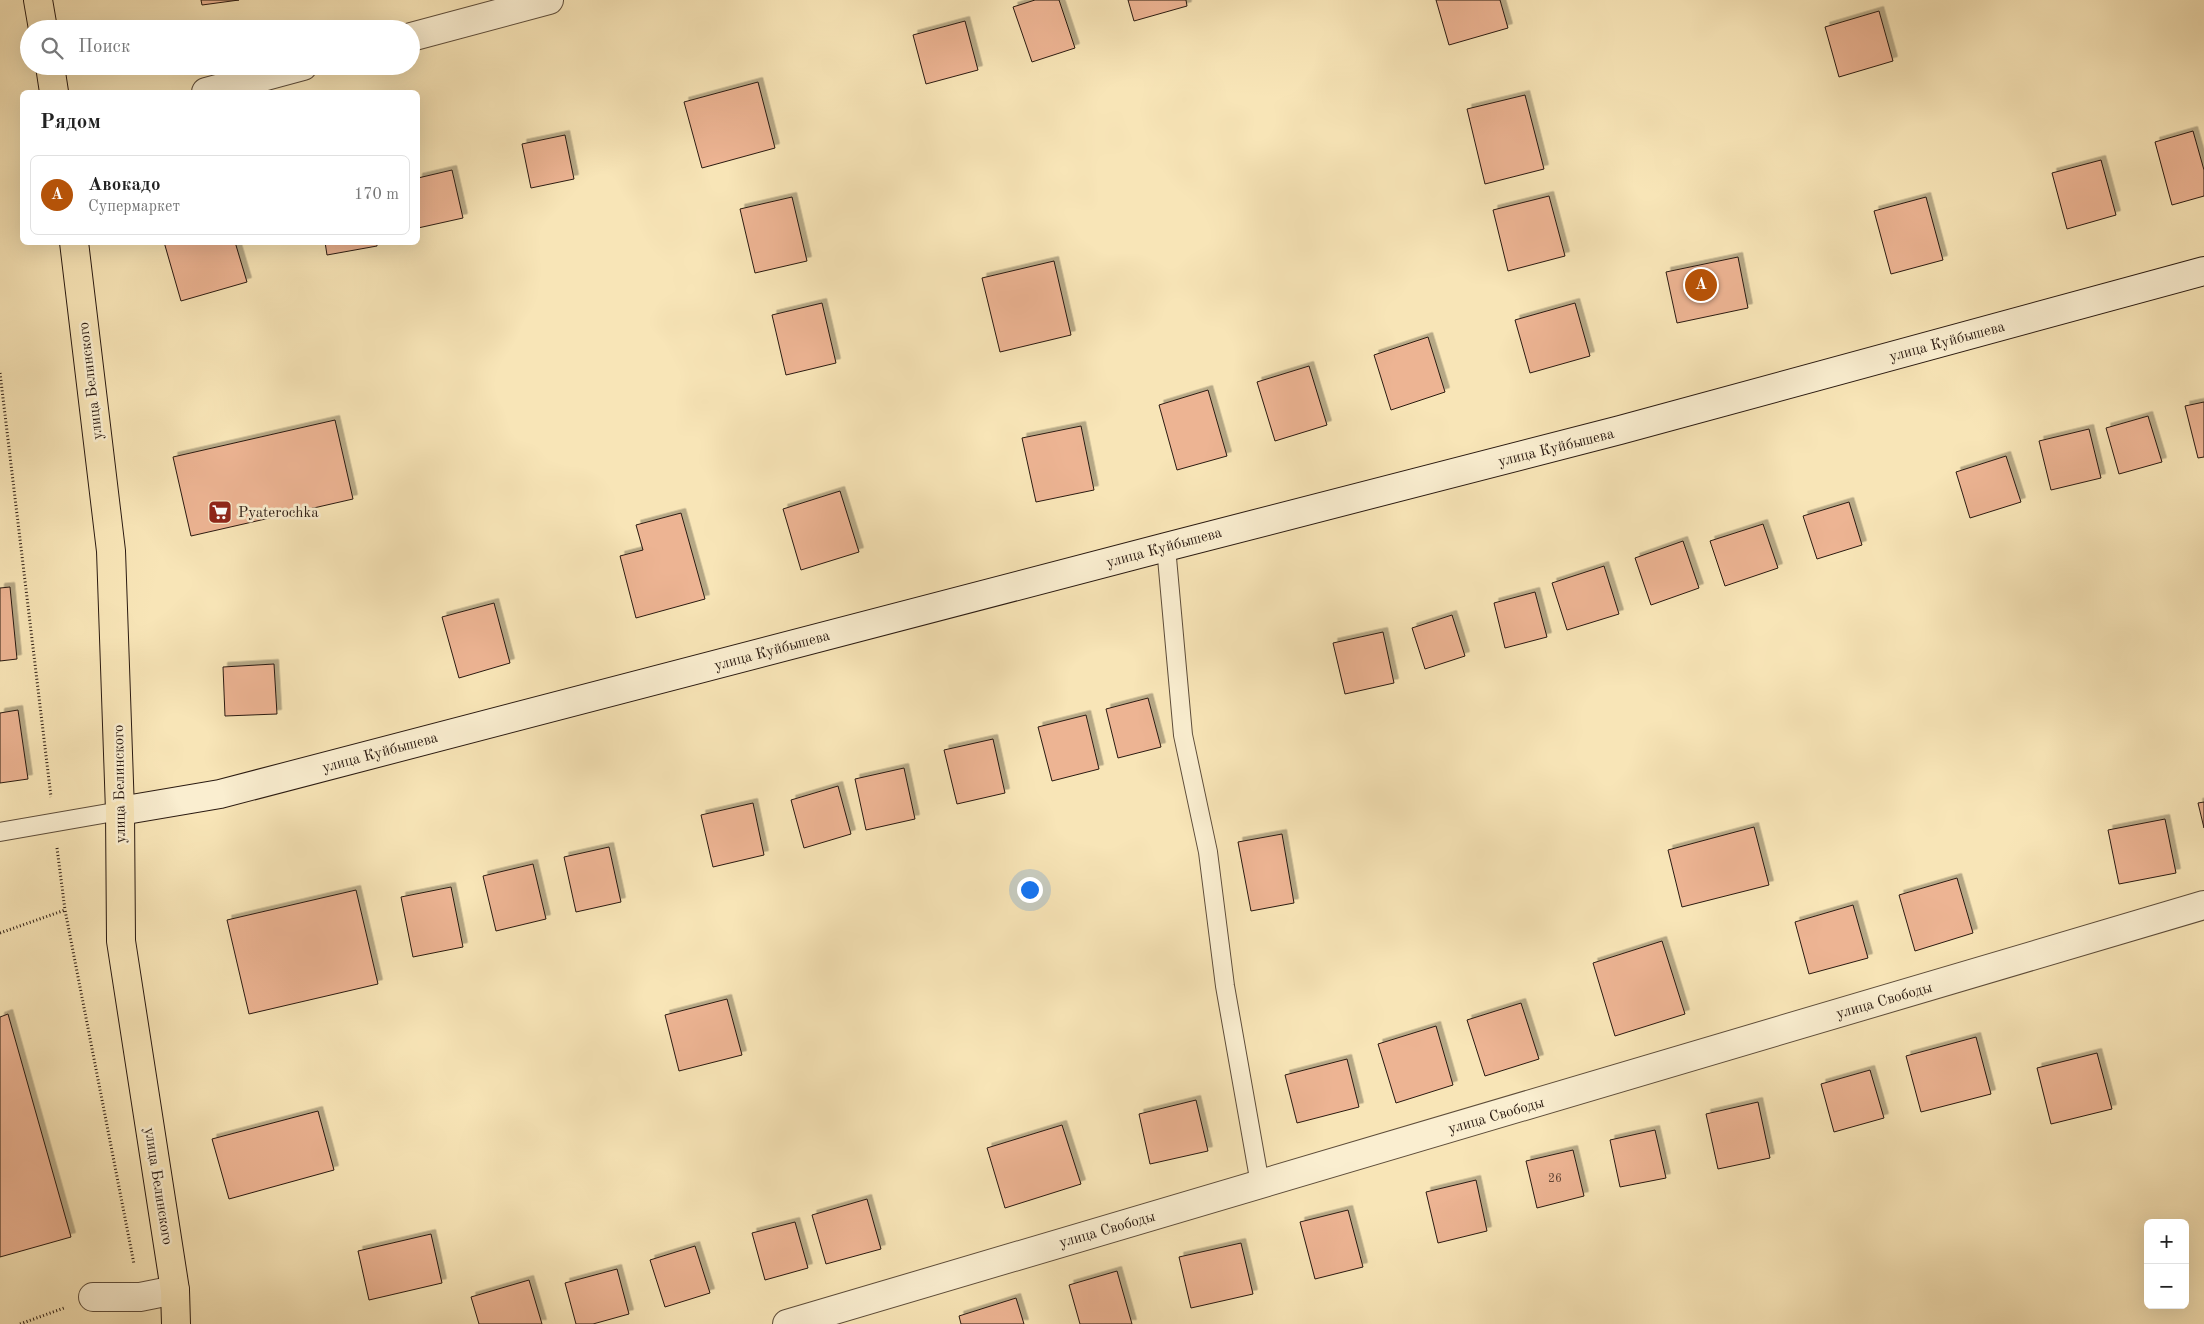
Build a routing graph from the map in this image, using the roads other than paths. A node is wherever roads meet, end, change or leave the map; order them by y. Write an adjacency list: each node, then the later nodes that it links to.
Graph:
1 (38, 0): 3 (main road)
2 (549, 0): 4 (main road)
3 (41, 20)
4 (420, 35)
5 (51, 75): 7 (main road)
6 (269, 75): 8 (main road)
7 (54, 90)
8 (213, 90)
9 (74, 245): 12 (main road, улица Белинского)
10 (2204, 271): 11 (main road, улица Куйбышева)
11 (1166, 547): 12 (main road, улица Куйбышева); 15 (lane)
12 (120, 810): 13 (lane); 16 (main road, улица Белинского)
13 (0, 832)
14 (2204, 905): 15 (main road, улица Свободы)
15 (1260, 1184): 19 (main road, улица Свободы)
16 (175, 1290): 17 (main road); 18 (main road, улица Белинского)
17 (93, 1297)
18 (176, 1324)
19 (787, 1324)

